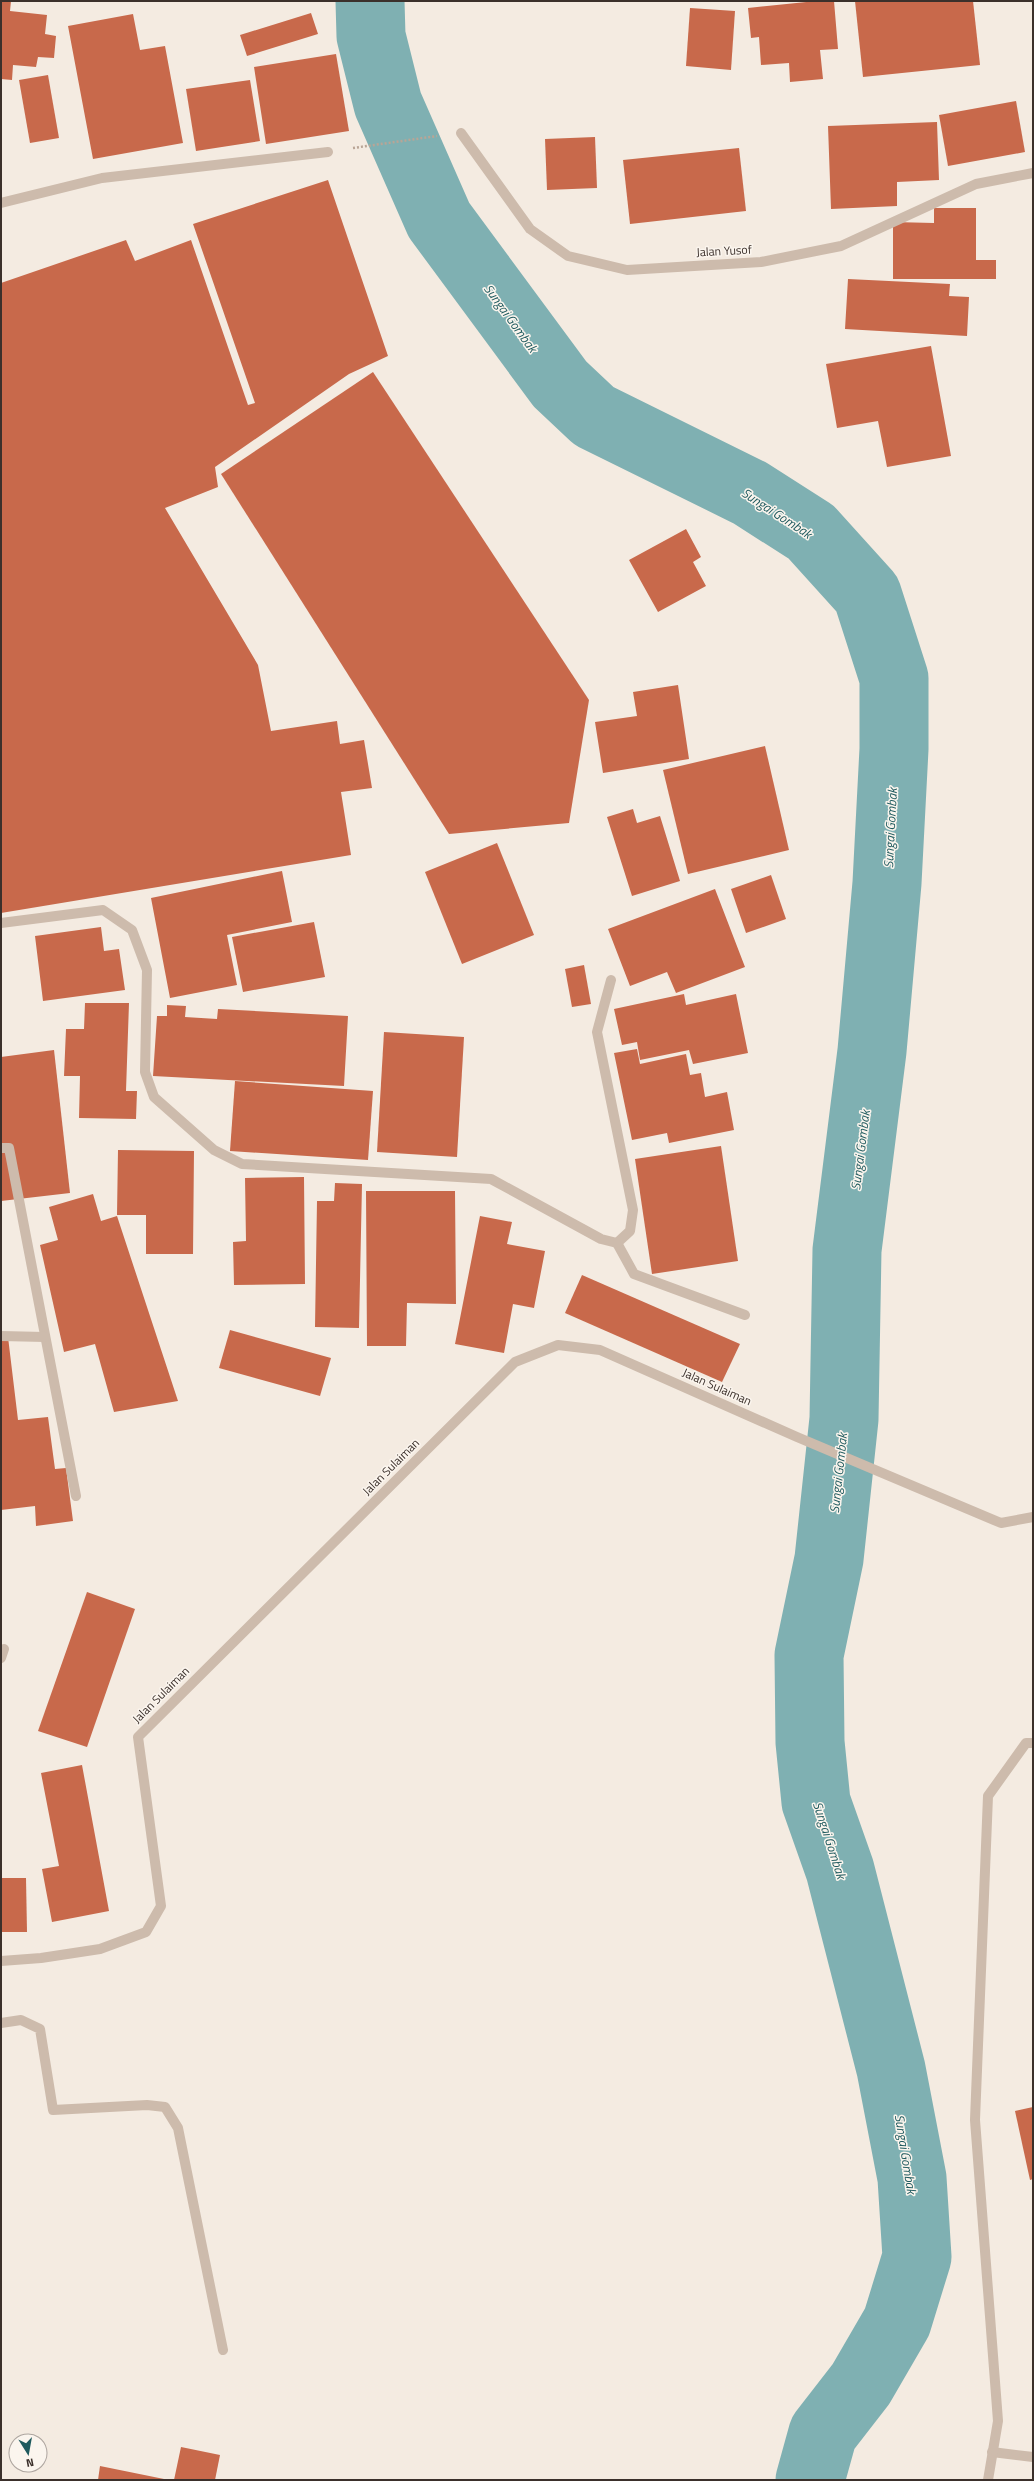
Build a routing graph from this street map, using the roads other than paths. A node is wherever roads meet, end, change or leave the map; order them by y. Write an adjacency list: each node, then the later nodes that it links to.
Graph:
1 (461, 133): 3 (street, Jalan Yusof)
2 (328, 152): 4 (street)
3 (1033, 173)
4 (1, 203)
5 (1, 923): 8 (street)
6 (611, 980): 8 (street)
7 (1, 1148): 11 (street)
8 (617, 1243): 9 (street)
9 (745, 1315)
10 (1, 1336): 11 (street)
11 (45, 1337): 12 (street)
12 (76, 1496)
13 (1033, 1517): 15 (street, Jalan Sulaiman)
14 (1033, 1743): 18 (street)
15 (1, 1961)
16 (1, 2023): 17 (street)
17 (223, 2350)
18 (992, 2452): 19 (street); 20 (street)
19 (1033, 2457)
20 (988, 2480)

